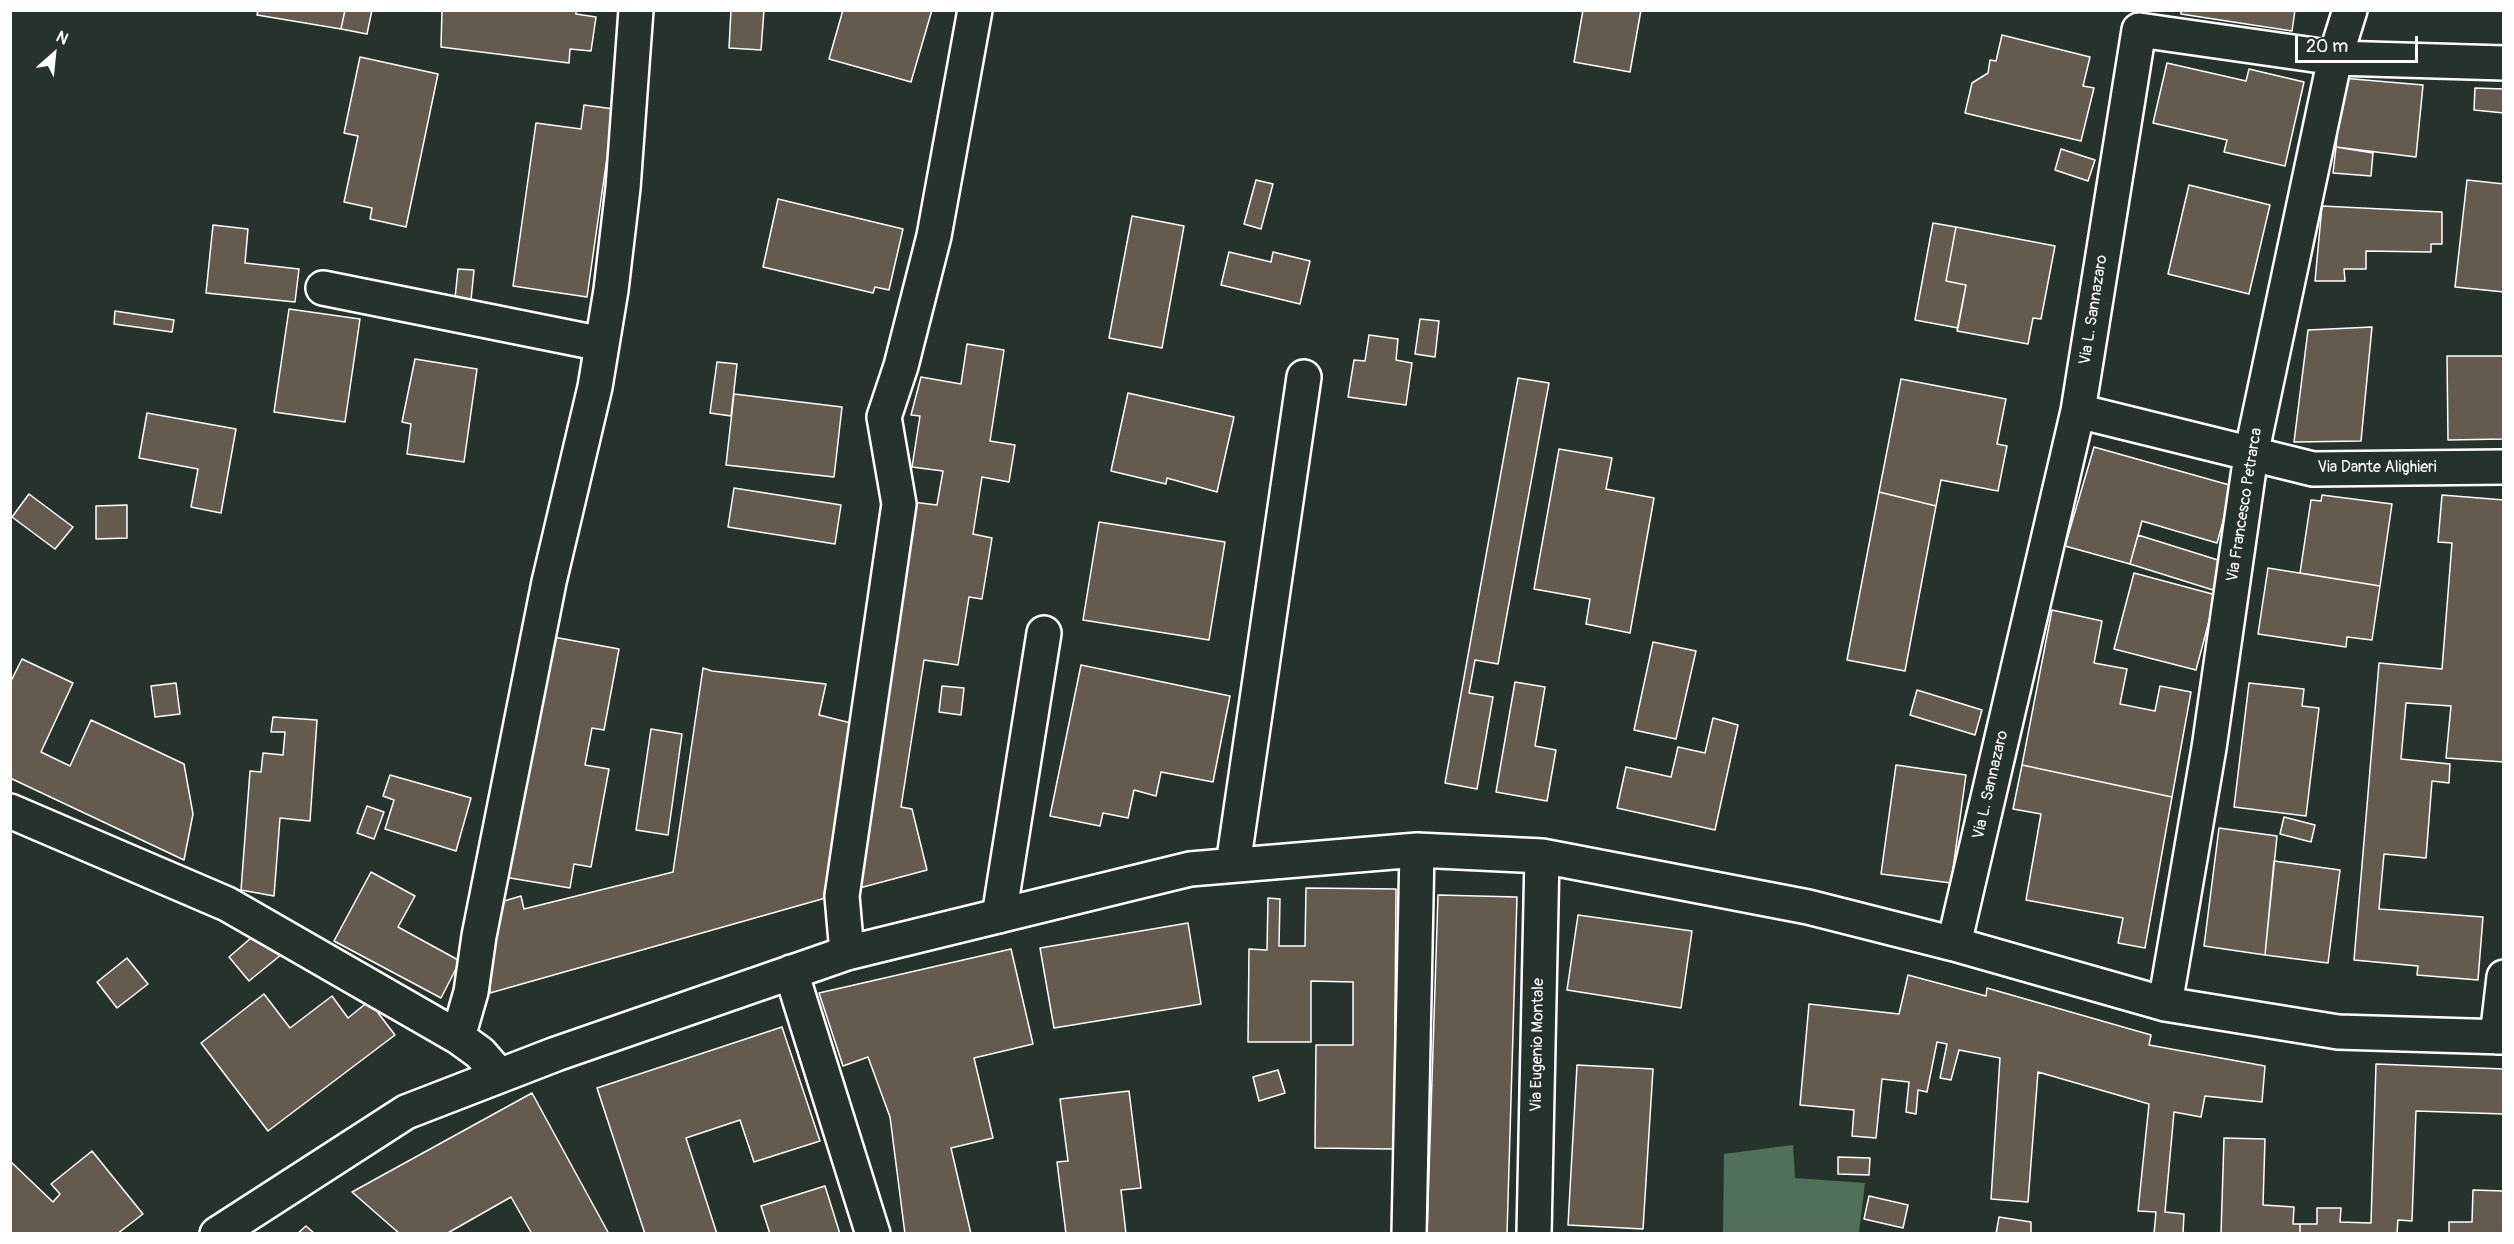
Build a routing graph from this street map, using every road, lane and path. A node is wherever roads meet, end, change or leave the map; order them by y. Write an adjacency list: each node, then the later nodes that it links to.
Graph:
1 (636, 10): 7 (street)
2 (975, 10): 19 (street)
3 (2350, 10): 4 (street, Via Francesco Petrarca)
4 (2335, 58): 5 (street, Via L. Sannazaro); 9 (street, Via L. Sannazaro); 10 (street, Via Francesco Petrarca)
5 (2504, 63)
6 (323, 288): 7 (street)
7 (602, 344): 23 (street)
8 (1304, 376): 16 (street)
9 (2078, 411): 10 (street, Via Dante Alighieri); 18 (street, Via L. Sannazaro)
10 (2252, 455): 11 (street, Via Dante Alighieri); 22 (street, Via Francesco Petrarca)
11 (2504, 467)
12 (1044, 633): 17 (street)
13 (10, 811): 23 (street)
14 (1417, 850): 15 (street); 16 (street); 28 (street)
15 (1542, 856): 18 (street); 29 (street, Via Eugenio Montale)
16 (1233, 865): 17 (street)
17 (999, 916): 19 (street)
18 (1954, 945): 22 (street)
19 (847, 953): 20 (street)
20 (791, 972): 25 (street); 27 (street)
21 (2504, 976): 24 (street)
22 (2165, 1004): 24 (street)
23 (458, 1037): 25 (street)
24 (2500, 1037)
25 (499, 1075): 26 (street)
26 (217, 1233)
27 (873, 1233)
28 (1409, 1233)
29 (1534, 1233)

